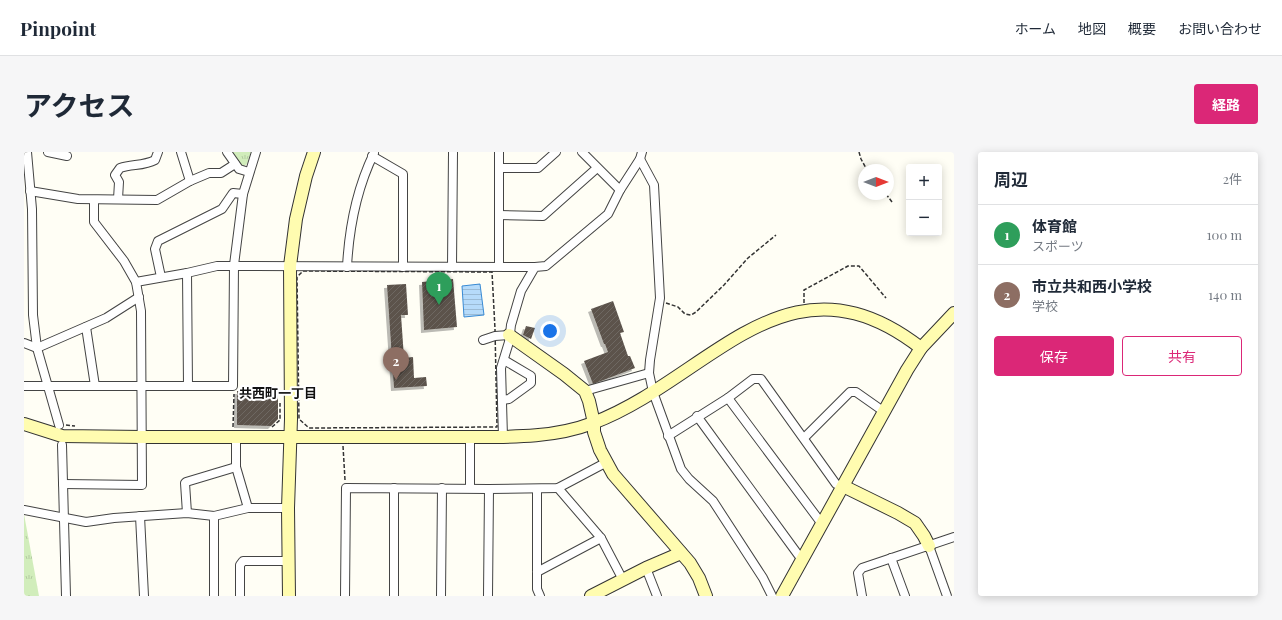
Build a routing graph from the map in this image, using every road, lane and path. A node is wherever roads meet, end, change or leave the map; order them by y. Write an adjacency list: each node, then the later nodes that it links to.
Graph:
1 (27, 152): 20 (street)
2 (48, 152): 14 (street)
3 (158, 152): 26 (street)
4 (181, 152): 22 (street)
5 (227, 152): 16 (street)
6 (256, 152): 21 (street)
7 (314, 152): 32 (street)
8 (453, 152): 36 (street)
9 (500, 152): 18 (street)
10 (556, 152): 18 (street)
11 (582, 152): 19 (street)
12 (859, 152): 17 (path)
13 (373, 154): 34 (street); 35 (street)
14 (67, 156)
15 (641, 156): 24 (street); 45 (street)
16 (235, 164): 21 (street); 22 (street)
17 (864, 164)
18 (500, 168): 29 (street)
19 (597, 168): 24 (street); 29 (street)
20 (26, 170): 23 (street)
21 (249, 172): 25 (street)
22 (190, 181): 26 (street)
23 (30, 190): 27 (street); 28 (street)
24 (620, 190): 37 (street)
25 (243, 194): 31 (street); 39 (street)
26 (118, 199): 27 (street)
27 (94, 200): 40 (street)
28 (27, 208): 42 (street)
29 (499, 215): 33 (street)
30 (776, 235): 45 (path)
31 (234, 266): 32 (street); 38 (street); 62 (street)
32 (290, 266): 34 (street); 79 (street)
33 (499, 266): 36 (street); 37 (street)
34 (347, 267): 35 (street)
35 (403, 267): 36 (street)
36 (452, 267)
37 (535, 268): 49 (street)
38 (187, 273): 39 (street); 61 (street)
39 (161, 277): 40 (street)
40 (136, 282): 43 (street)
41 (24, 291): 42 (street)
42 (33, 292): 53 (street)
43 (139, 297): 48 (street); 60 (street)
44 (886, 298): 46 (path)
45 (659, 301): 56 (street)
46 (805, 311): 54 (street); 64 (street)
47 (954, 313): 54 (street)
48 (86, 327): 53 (street); 59 (street)
49 (509, 335): 50 (street); 55 (street); 63 (street)
50 (495, 336): 50 (path); 51 (street)
51 (483, 340)
52 (24, 343): 53 (street)
53 (37, 348): 58 (street)
54 (921, 348): 68 (street)
55 (504, 360): 66 (street); 66 (street)
56 (649, 373): 63 (street); 64 (street)
57 (24, 386): 58 (street)
58 (48, 386): 59 (street); 72 (street)
59 (95, 386): 60 (street)
60 (141, 386): 61 (street); 78 (street)
61 (188, 386): 62 (street)
62 (233, 386): 75 (path)
63 (585, 391): 70 (street)
64 (653, 392): 70 (street); 77 (street)
65 (728, 398): 69 (street); 82 (street); 102 (street)
66 (502, 400): 81 (street)
67 (280, 404): 74 (path)
68 (883, 411): 82 (street); 87 (street)
69 (697, 416): 77 (street); 108 (street)
70 (594, 423): 81 (street); 84 (street)
71 (24, 424): 78 (street)
72 (59, 425): 73 (path)
73 (74, 426)
74 (271, 428)
75 (235, 432): 78 (street); 79 (street); 85 (street)
76 (344, 436): 79 (street); 80 (street); 88 (path)
77 (668, 436): 127 (street)
78 (143, 437): 86 (street)
79 (290, 437): 96 (street)
80 (470, 437): 81 (street); 91 (street)
81 (503, 437)
82 (804, 438): 87 (street)
83 (62, 445): 86 (street)
84 (607, 462): 92 (street); 106 (street)
85 (236, 467): 95 (street); 98 (street)
86 (63, 484): 101 (street)
87 (843, 486): 102 (street); 105 (street)
88 (346, 488): 89 (street); 119 (street)
89 (394, 488): 90 (street); 120 (street)
90 (442, 488): 91 (street); 121 (street)
91 (470, 488): 93 (street)
92 (558, 488): 94 (street); 104 (street)
93 (489, 489): 94 (street); 122 (street)
94 (537, 489): 111 (street)
95 (248, 508): 96 (street); 100 (street)
96 (288, 508): 109 (street)
97 (24, 510): 101 (street)
98 (187, 514): 99 (street); 100 (street)
99 (140, 516): 101 (street); 115 (street)
100 (214, 516): 116 (street)
101 (63, 518): 114 (street)
102 (822, 524): 108 (street)
103 (954, 537): 105 (street)
104 (601, 538): 111 (street); 112 (street)
105 (929, 546): 107 (street); 131 (street)
106 (681, 553): 110 (street); 126 (street)
107 (891, 558): 129 (street); 130 (street)
108 (802, 560): 128 (street)
109 (288, 561): 117 (street); 118 (street)
110 (646, 568): 112 (street); 125 (street)
111 (537, 572): 123 (street)
112 (623, 580): 113 (street)
113 (604, 593): 124 (street)
114 (66, 596)
115 (144, 596)
116 (214, 596)
117 (240, 596)
118 (289, 596)
119 (345, 596)
120 (394, 596)
121 (441, 596)
122 (488, 596)
123 (540, 596)
124 (591, 596)
125 (657, 596)
126 (706, 596)
127 (772, 596)
128 (782, 596)
129 (862, 596)
130 (905, 596)
131 (947, 596)

